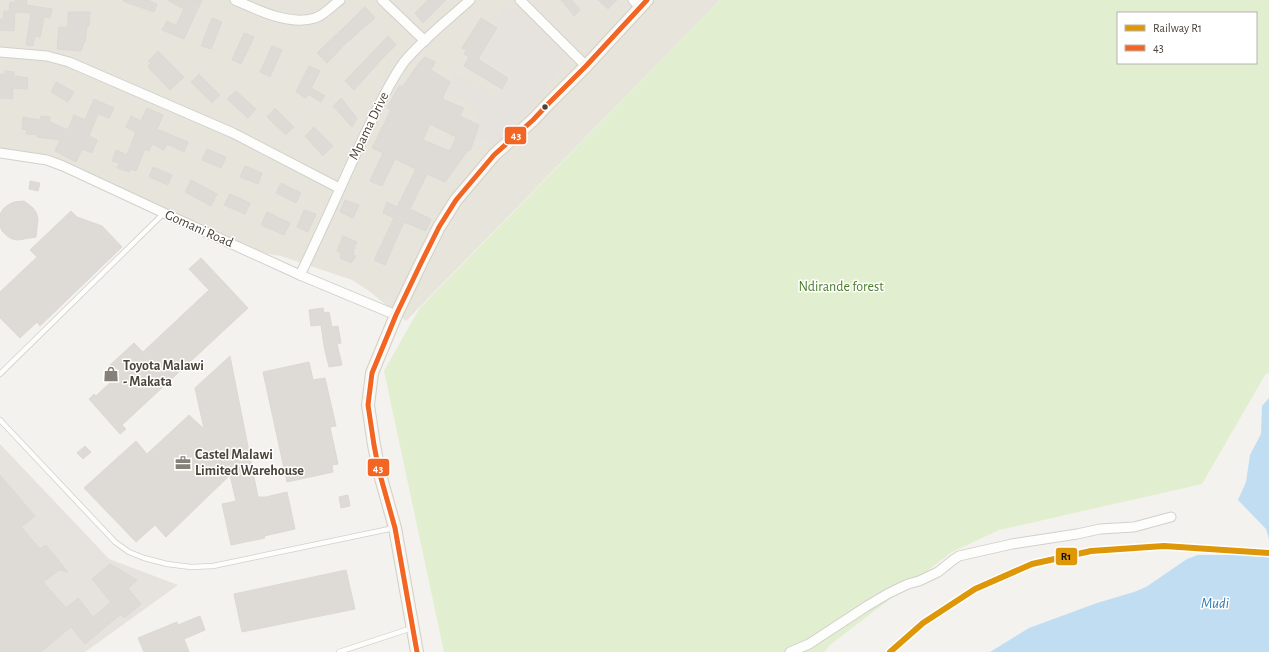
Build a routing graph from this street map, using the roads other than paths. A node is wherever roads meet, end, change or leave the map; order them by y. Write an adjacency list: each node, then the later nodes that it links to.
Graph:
1 (235, 0): 2 (street)
2 (340, 0)
3 (382, 0): 7 (street)
4 (470, 0): 7 (street, Mpama Drive)
5 (520, 0): 9 (street)
6 (640, 2): 9 (street)
7 (425, 40): 11 (street, Mpama Drive)
8 (0, 52): 11 (street)
9 (586, 66): 14 (street)
10 (0, 153): 12 (street, Gomani Road)
11 (339, 188): 13 (street, Mpama Drive)
12 (164, 213): 13 (street, Gomani Road); 15 (lane)
13 (300, 274): 14 (street, Gomani Road)
14 (396, 315): 18 (street)
15 (0, 374)
16 (0, 420): 18 (lane)
17 (1171, 517): 22 (street)
18 (394, 528): 19 (street)
19 (412, 628): 20 (lane); 21 (street)
20 (339, 652)
21 (417, 652)
22 (790, 652)

